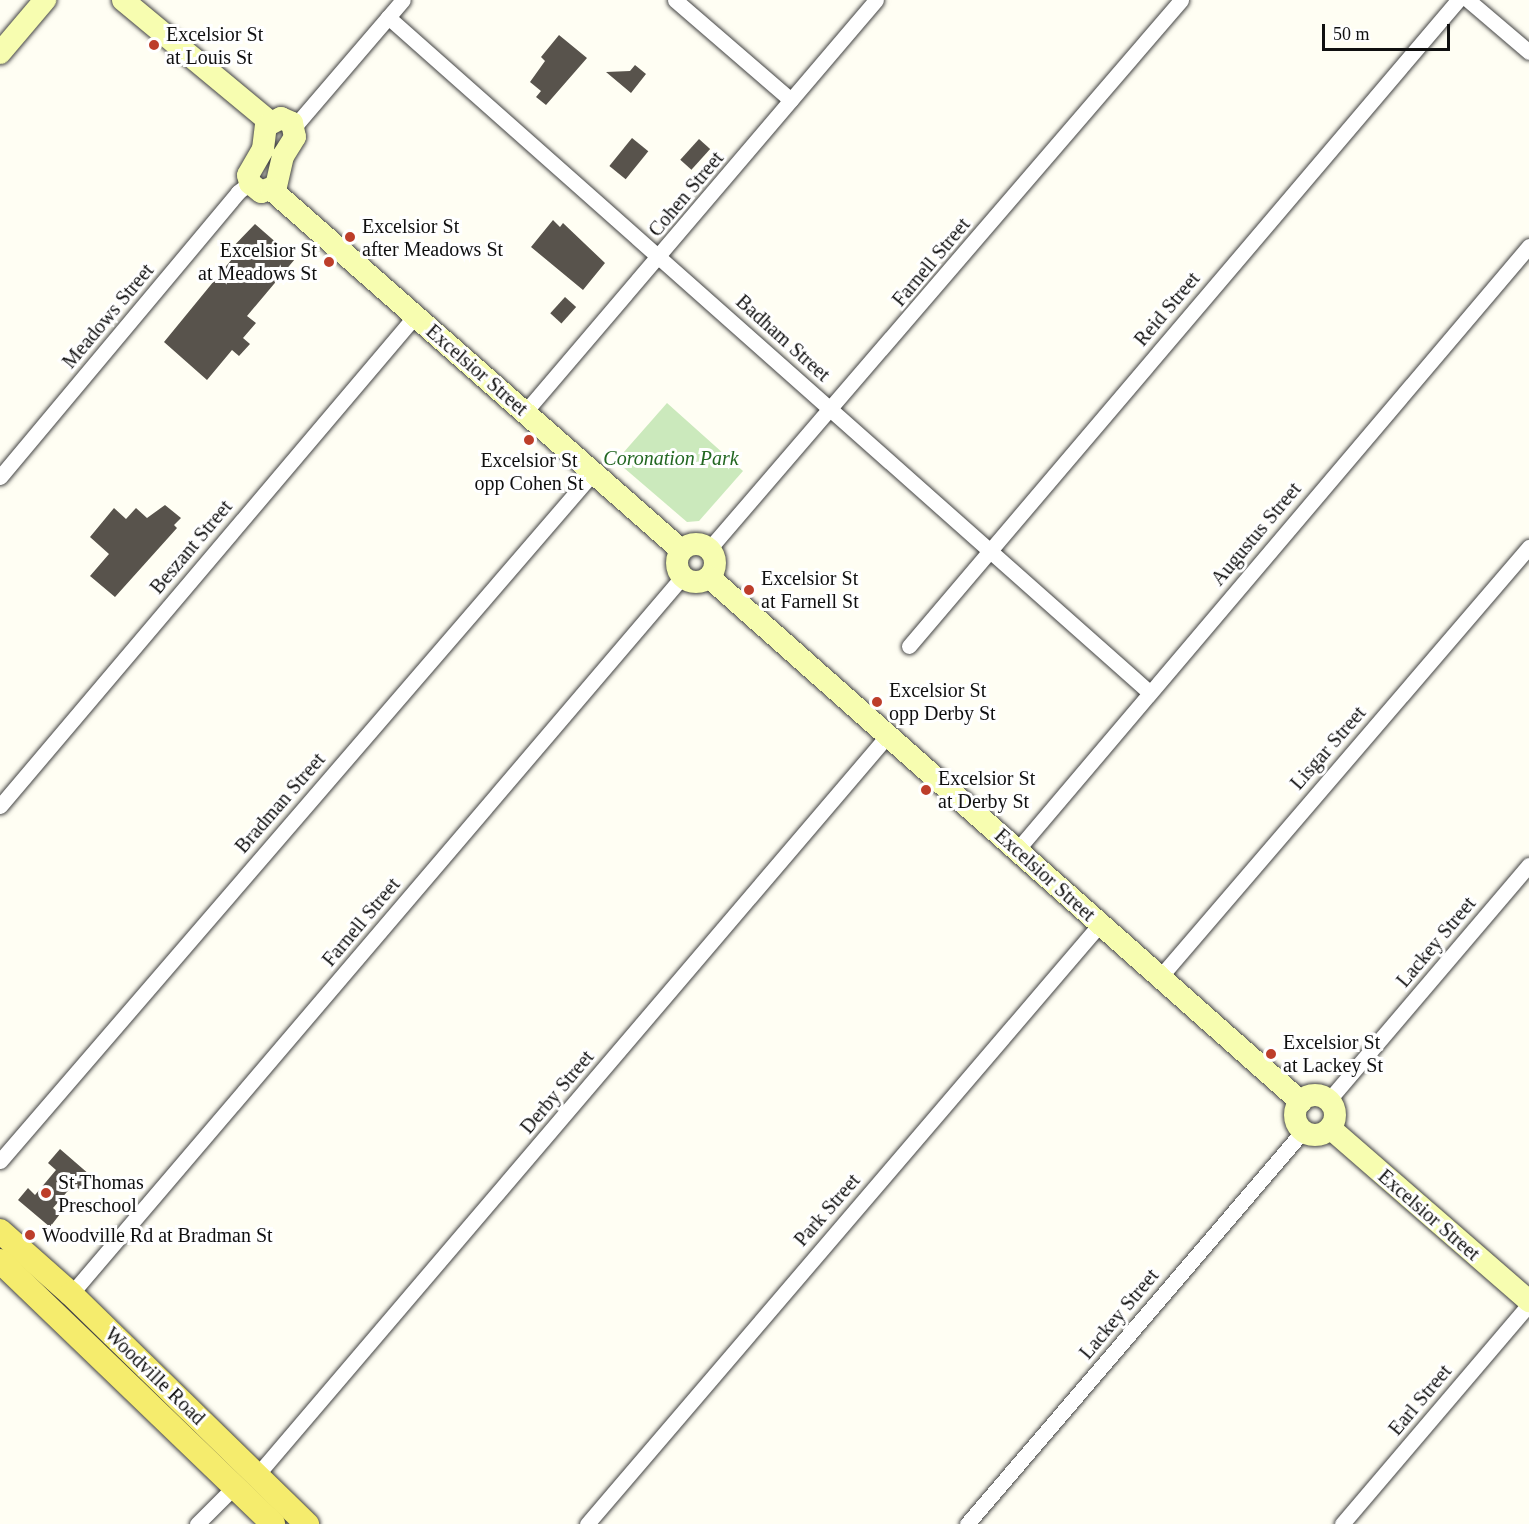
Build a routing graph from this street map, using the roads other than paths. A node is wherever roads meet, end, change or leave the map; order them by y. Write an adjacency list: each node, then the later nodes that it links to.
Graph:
1 (45, 0): 10 (street)
2 (123, 0): 13 (street)
3 (403, 0): 9 (street)
4 (675, 0): 12 (street)
5 (876, 0): 12 (street, Cohen Street)
6 (1182, 0): 20 (street, Farnell Street)
7 (1458, 0): 27 (street, Reid Street)
8 (1468, 0): 11 (street)
9 (388, 17): 14 (street); 18 (street, Badham Street)
10 (0, 52)
11 (1529, 52)
12 (791, 100): 18 (street, Cohen Street)
13 (270, 123): 14 (street); 15 (street)
14 (294, 127): 16 (street)
15 (250, 183): 16 (street); 23 (street, Meadows Street)
16 (272, 190): 19 (street, Excelsior Street)
17 (1529, 246): 31 (street, Augustus Street)
18 (660, 257): 20 (street, Badham Street); 21 (street, Cohen Street)
19 (415, 316): 21 (street, Excelsior Street); 33 (street, Beszant Street)
20 (832, 410): 25 (street, Farnell Street); 27 (street, Badham Street)
21 (525, 412): 22 (street, Excelsior Street)
22 (592, 474): 26 (street, Excelsior Street); 42 (street, Bradman Street)
23 (0, 477)
24 (1529, 547): 37 (street, Lisgar Street)
25 (709, 549): 26 (street); 29 (street)
26 (681, 550): 28 (street)
27 (990, 550): 30 (street, Reid Street); 31 (street, Badham Street)
28 (682, 577): 29 (street); 45 (street, Farnell Street)
29 (709, 577): 32 (street, Excelsior Street)
30 (909, 646)
31 (1149, 692): 34 (street, Augustus Street)
32 (888, 735): 34 (street, Excelsior Street); 47 (street, Derby Street)
33 (0, 806)
34 (1017, 850): 36 (street, Excelsior Street)
35 (1529, 865): 38 (street, Lackey Street)
36 (1100, 924): 37 (street, Excelsior Street); 52 (street, Park Street)
37 (1160, 977): 39 (street, Excelsior Street)
38 (1328, 1101): 39 (street); 40 (street)
39 (1301, 1102): 41 (street)
40 (1330, 1128): 41 (street); 46 (street, Excelsior Street)
41 (1303, 1131): 53 (street, Lackey Street)
42 (0, 1161)
43 (0, 1231): 45 (main road, Woodville Road)
44 (0, 1262): 48 (main road, Woodville Road)
45 (71, 1294): 47 (main road, Woodville Road)
46 (1529, 1302): 54 (street, Earl Street)
47 (257, 1475): 51 (main road, Woodville Road)
48 (234, 1487): 49 (street); 50 (main road, Woodville Road)
49 (197, 1524)
50 (273, 1524)
51 (308, 1524)
52 (587, 1524)
53 (967, 1524)
54 (1342, 1524)

